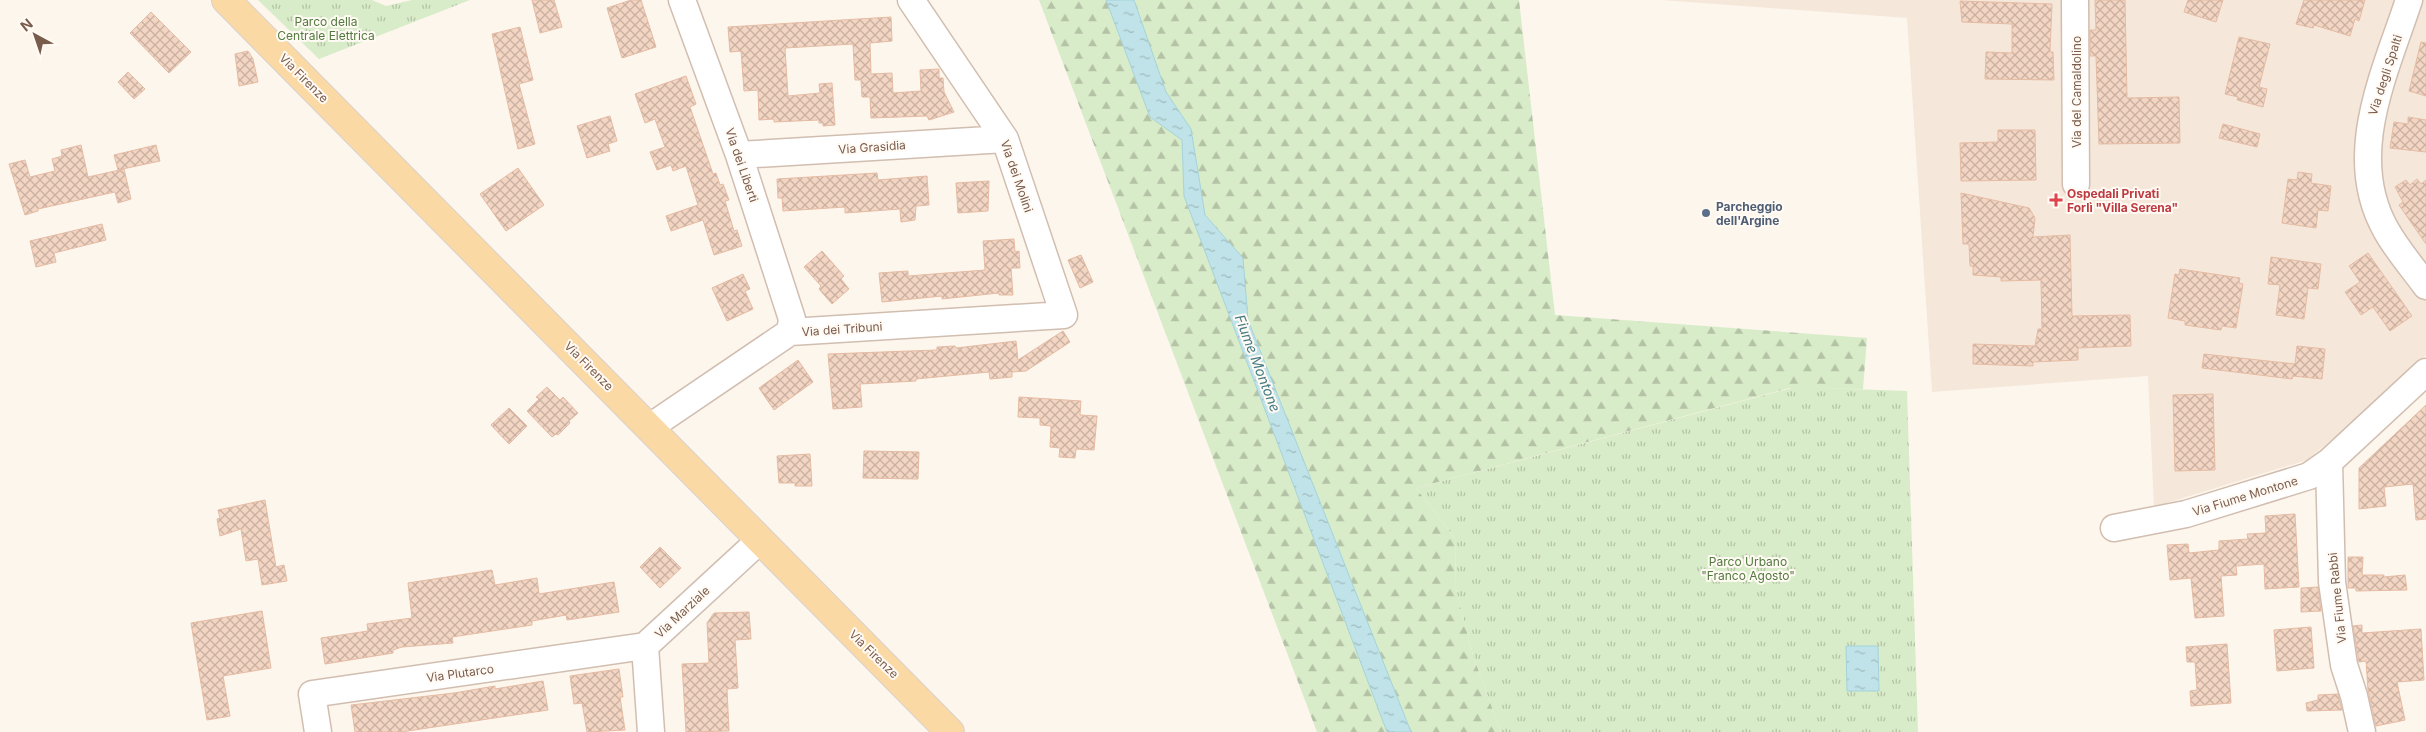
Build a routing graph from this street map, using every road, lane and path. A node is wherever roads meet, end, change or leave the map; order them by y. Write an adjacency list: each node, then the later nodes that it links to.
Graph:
1 (226, 0): 13 (main road, Via Firenze)
2 (682, 0): 7 (street, Via dei Liberti)
3 (911, 0): 6 (street, Via dei Molini)
4 (2075, 0): 8 (street, Via del Camaldolino)
5 (2409, 0): 9 (street, Via degli Spalti)
6 (1005, 139): 7 (street, Via Grasidia); 10 (street, Via dei Molini)
7 (739, 155): 11 (street, Via dei Liberti)
8 (2076, 184)
9 (2426, 286)
10 (1064, 315): 11 (street, Via dei Tribuni)
11 (790, 332): 13 (street, Via dei Tribuni)
12 (2426, 372): 14 (street, Via Fiume Montone)
13 (650, 427): 16 (main road, Via Firenze)
14 (2329, 462): 15 (street, Via Fiume Montone); 21 (street, Via Fiume Rabbi)
15 (2114, 528)
16 (759, 541): 17 (street, Via Marziale); 20 (main road, Via Firenze)
17 (645, 646): 18 (street, Via Plutarco); 19 (street, Via Marziale)
18 (318, 732)
19 (651, 732)
20 (950, 732)
21 (2362, 732)

